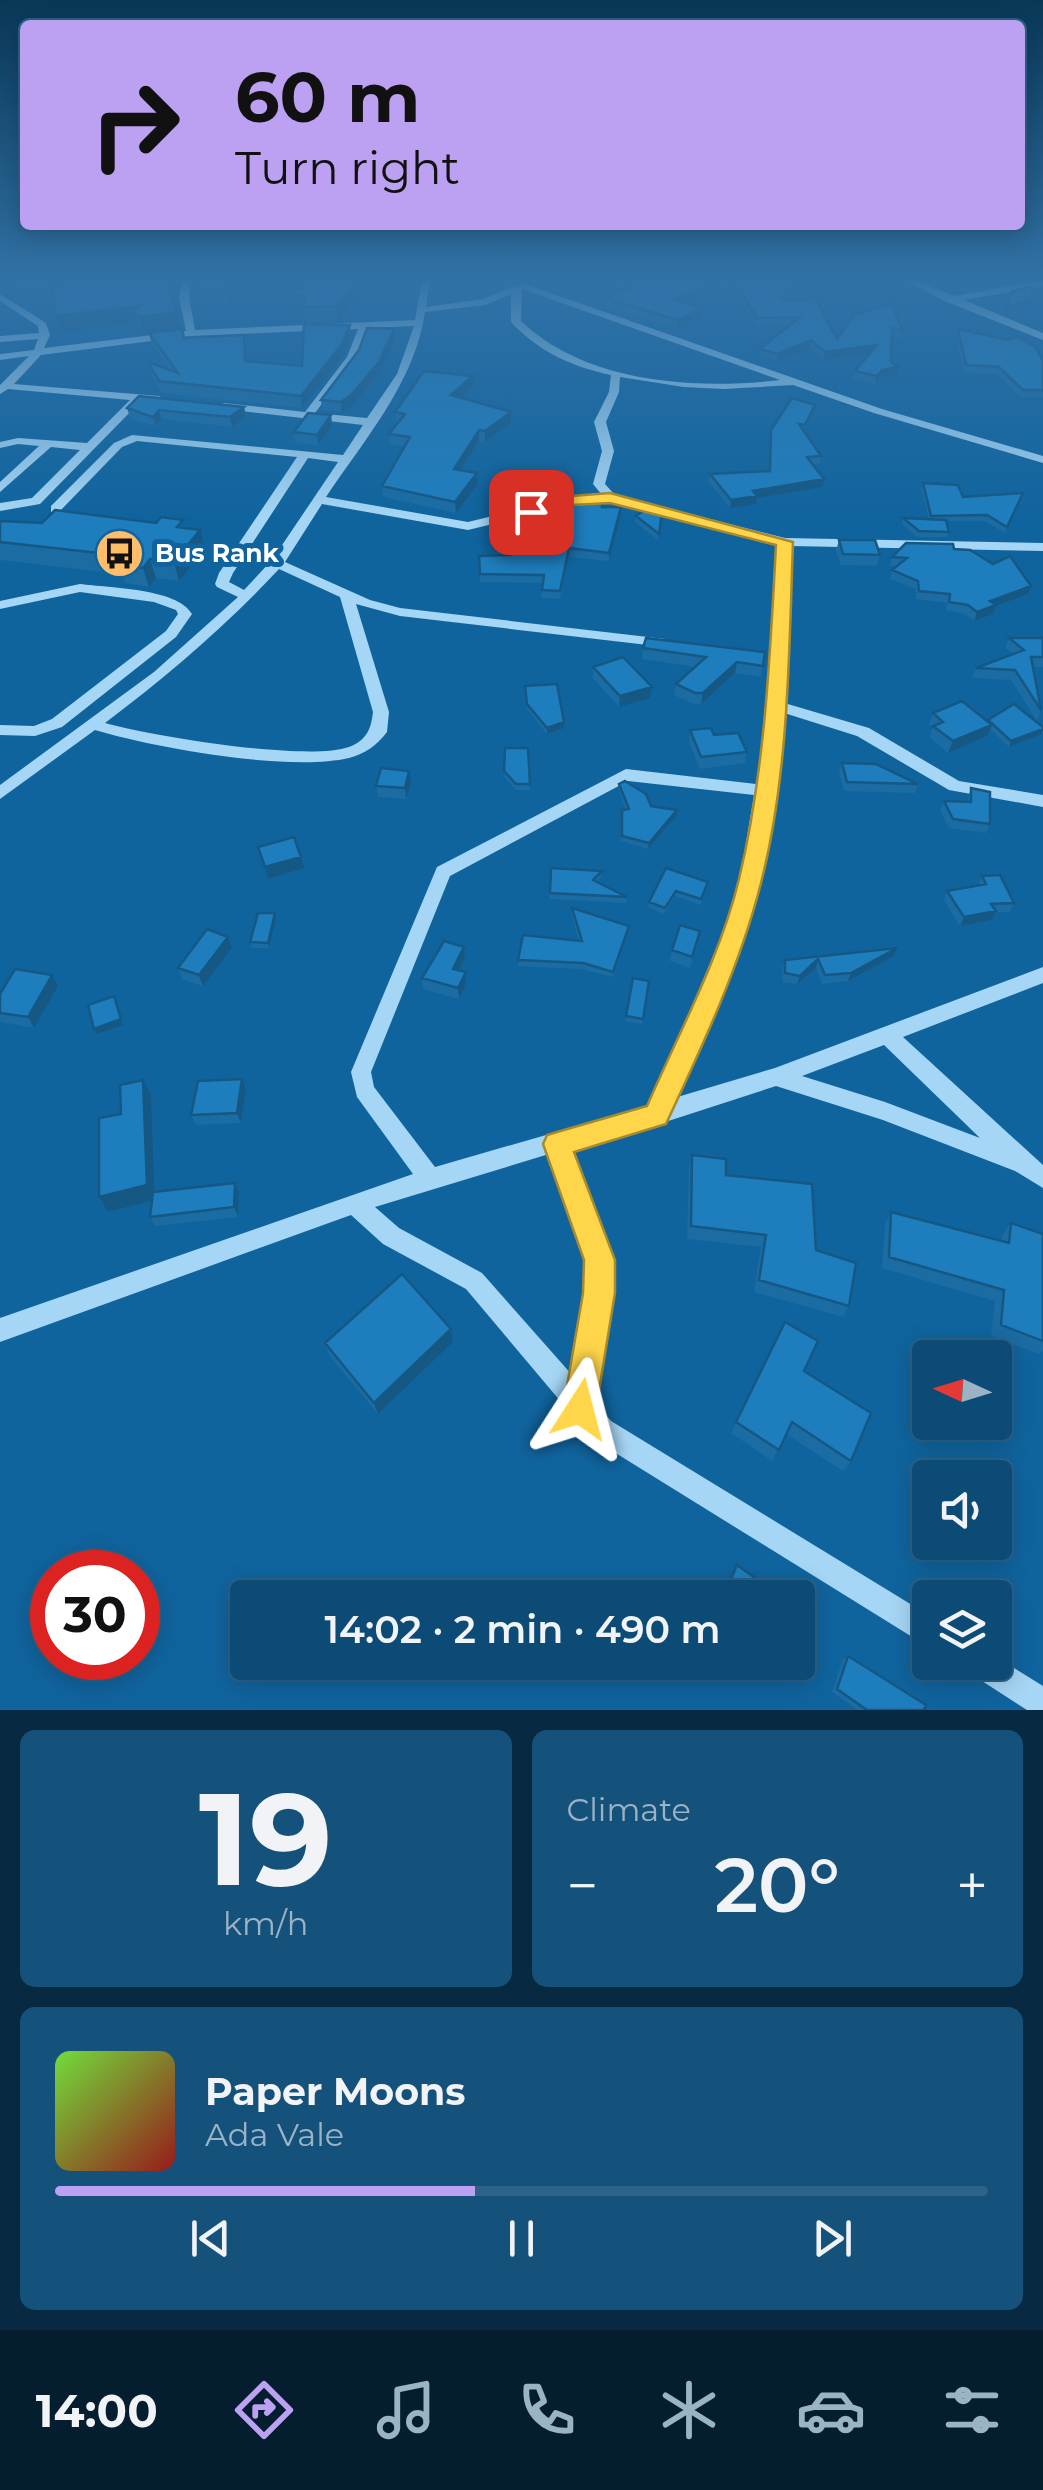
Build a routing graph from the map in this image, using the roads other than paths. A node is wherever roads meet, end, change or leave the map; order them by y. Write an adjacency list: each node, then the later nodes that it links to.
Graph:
1 (31, 359): 8 (street)
2 (351, 359): 12 (street)
3 (407, 359): 13 (street)
4 (573, 359): 6 (street)
5 (733, 359): 7 (street)
6 (615, 377): 7 (street); 21 (street)
7 (796, 381): 19 (street)
8 (2, 388): 9 (street)
9 (140, 398): 10 (street); 16 (street)
10 (176, 401)
11 (206, 404): 12 (street)
12 (307, 416): 13 (street)
13 (370, 422): 18 (street)
14 (48, 444): 15 (street); 16 (street); 20 (street)
15 (0, 445)
16 (88, 447): 23 (street)
17 (305, 454): 18 (street); 24 (street); 29 (street)
18 (346, 458): 22 (street)
19 (1043, 460)
20 (0, 488)
21 (610, 498): 22 (street); 25 (street)
22 (320, 500): 27 (street)
23 (0, 507)
24 (55, 509)
25 (785, 542): 26 (street); 32 (street)
26 (1043, 546)
27 (277, 563): 28 (street); 29 (street)
28 (346, 595): 31 (street); 33 (street)
29 (246, 596): 33 (street)
30 (0, 605): 34 (street)
31 (688, 646)
32 (774, 705): 35 (street); 37 (street)
33 (94, 725): 36 (street)
34 (0, 730)
35 (765, 791): 41 (street); 45 (street)
36 (0, 793)
37 (1043, 800)
38 (1043, 975): 39 (street)
39 (887, 1035): 40 (street); 43 (street)
40 (777, 1077): 41 (street); 43 (street)
41 (656, 1116): 42 (street)
42 (557, 1144): 45 (street); 48 (street)
43 (1023, 1164): 44 (street)
44 (1043, 1178)
45 (430, 1179): 46 (street)
46 (354, 1202): 47 (street); 48 (street)
47 (0, 1330)
48 (580, 1409): 49 (street)
49 (912, 1622)
50 (1007, 1680): 51 (street)
51 (1043, 1702)

